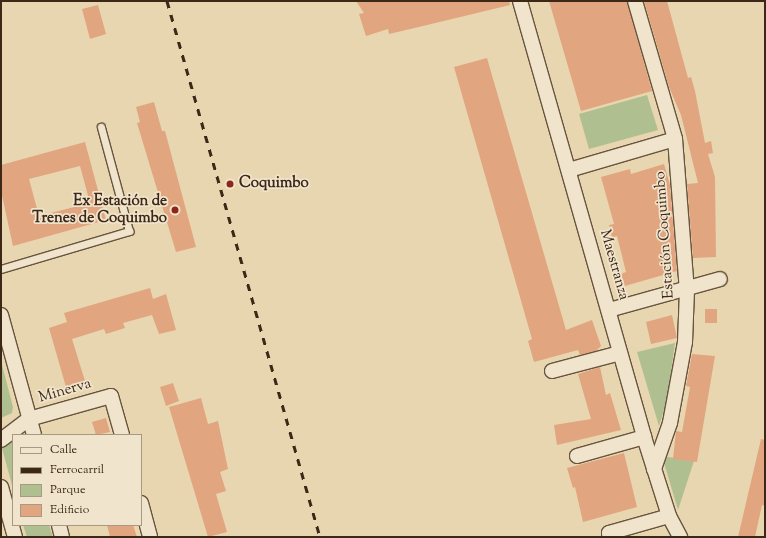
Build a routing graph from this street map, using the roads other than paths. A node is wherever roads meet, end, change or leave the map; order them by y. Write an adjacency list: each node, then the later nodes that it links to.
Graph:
1 (520, 1): 5 (street, Maestranza)
2 (635, 1): 4 (street, Estación Coquimbo)
3 (102, 127): 6 (lane)
4 (675, 139): 5 (street); 8 (street, Estación Coquimbo)
5 (569, 170): 9 (street, Maestranza)
6 (1, 269)
7 (720, 279): 8 (street)
8 (687, 290): 9 (street); 19 (street, Estación Coquimbo)
9 (609, 310): 11 (street, Maestranza)
10 (1, 315): 13 (street)
11 (620, 353): 12 (street); 16 (street, Maestranza)
12 (552, 371)
13 (29, 419): 14 (street); 15 (street, Minerva); 17 (street)
14 (34, 434)
15 (122, 434)
16 (644, 437): 18 (street); 19 (street, Maestranza)
17 (1, 440)
18 (577, 456)
19 (654, 469): 22 (street, Maestranza)
20 (1, 487): 24 (street)
21 (142, 507): 26 (street)
22 (669, 516): 27 (street); 28 (street, Maestranza)
23 (58, 526): 25 (street)
24 (15, 537)
25 (62, 537)
26 (150, 537)
27 (610, 537)
28 (680, 537)

